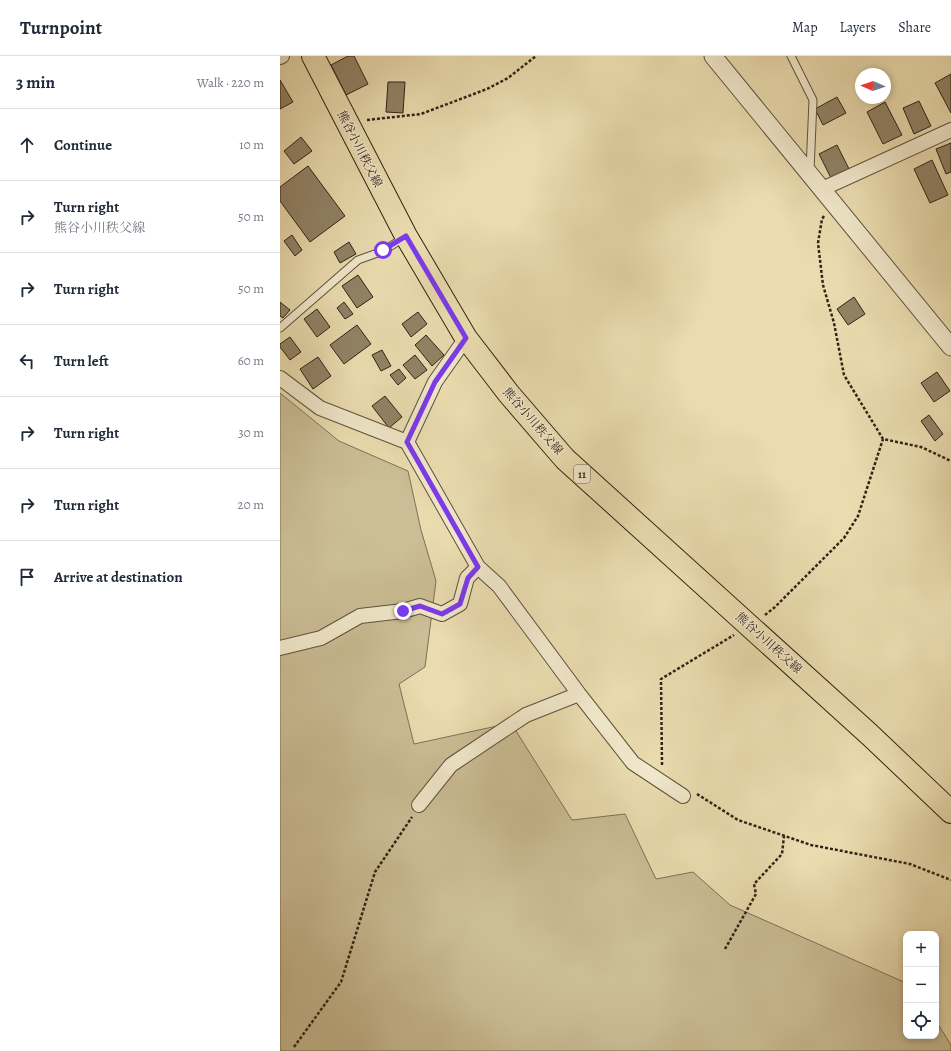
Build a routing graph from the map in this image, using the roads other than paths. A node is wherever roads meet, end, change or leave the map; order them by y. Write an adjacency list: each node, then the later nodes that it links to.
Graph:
1 (312, 56): 7 (main road, 熊谷小川秩父線 / 11)
2 (713, 56): 5 (street)
3 (791, 56): 5 (lane)
4 (951, 130): 6 (street)
5 (810, 173): 6 (street)
6 (822, 189): 10 (street)
7 (406, 236): 8 (lane); 9 (main road, 熊谷小川秩父線 / 11)
8 (280, 328)
9 (466, 338): 12 (street); 18 (main road, 熊谷小川秩父線 / 11)
10 (951, 347)
11 (280, 378): 12 (street)
12 (407, 442): 13 (street)
13 (478, 567): 14 (street); 15 (street)
14 (280, 648)
15 (579, 694): 16 (street); 17 (street)
16 (687, 794)
17 (419, 805)
18 (951, 812)

